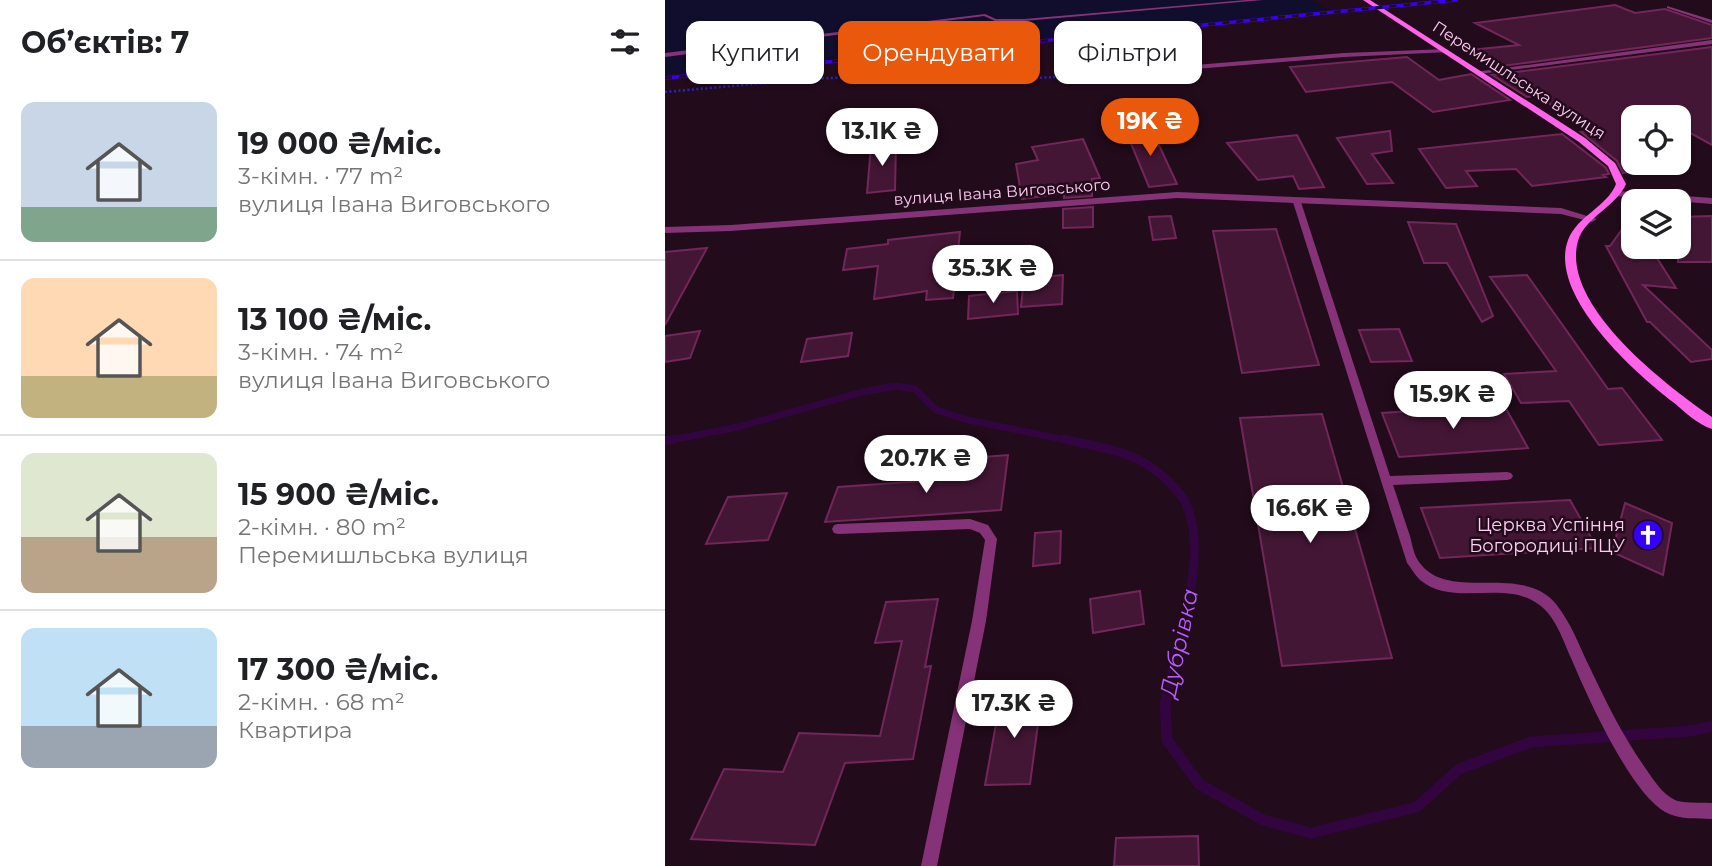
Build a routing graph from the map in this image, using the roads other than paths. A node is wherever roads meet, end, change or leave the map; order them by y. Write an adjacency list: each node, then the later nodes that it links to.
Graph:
1 (1261, 0): 7 (lane)
2 (1366, 0): 6 (main road, Перемишльська вулиця)
3 (1669, 7): 4 (lane)
4 (1712, 23)
5 (1712, 42): 9 (street)
6 (1447, 51): 8 (street); 9 (main road, Перемишльська вулиця)
7 (665, 55)
8 (1202, 66)
9 (1479, 72): 10 (main road, Перемишльська вулиця)
10 (1617, 194): 12 (street); 13 (main road)
11 (1296, 200): 13 (street, вулиця Івана Виговського); 14 (street, вулиця Івана Виговського); 17 (lane)
12 (1712, 201)
13 (1592, 219): 15 (main road)
14 (665, 230)
15 (1712, 424)
16 (1507, 476): 17 (lane)
17 (1386, 481): 19 (lane)
18 (838, 529): 20 (lane)
19 (1712, 811)
20 (929, 866)

